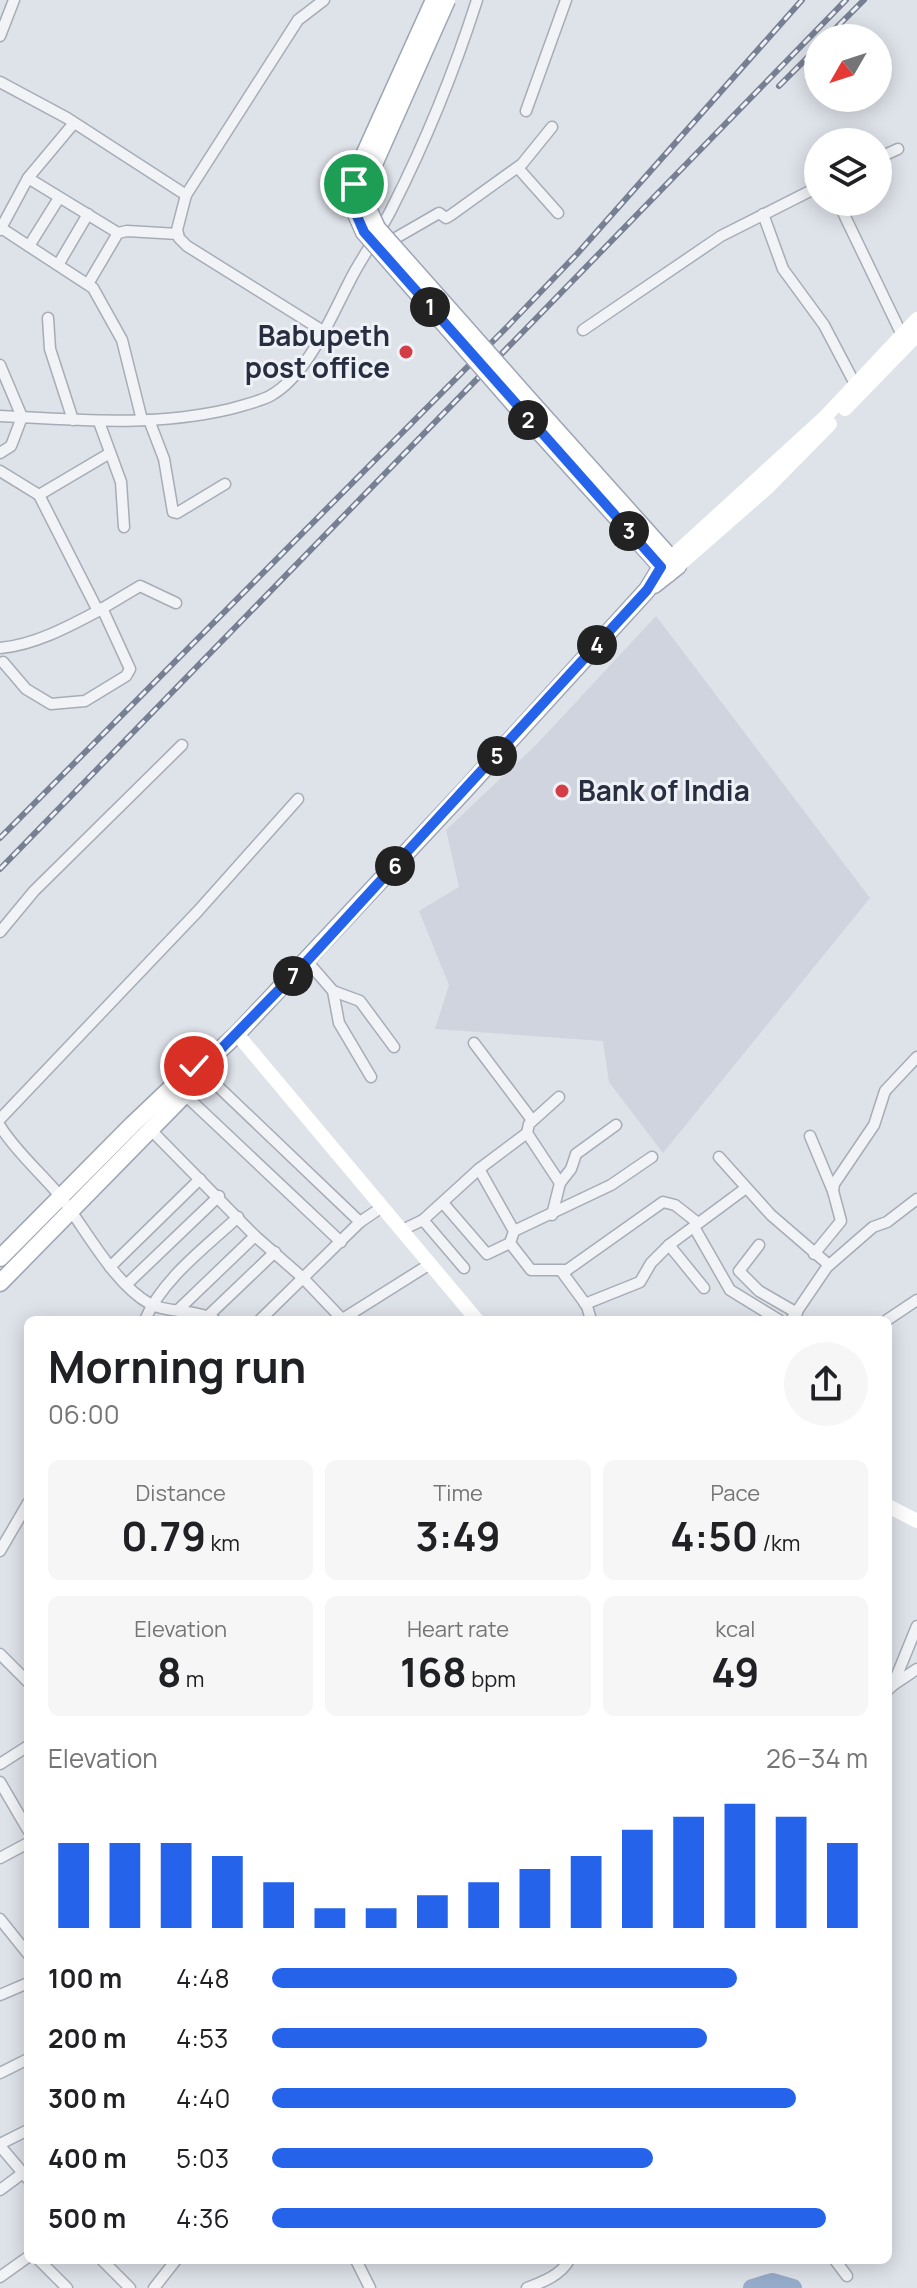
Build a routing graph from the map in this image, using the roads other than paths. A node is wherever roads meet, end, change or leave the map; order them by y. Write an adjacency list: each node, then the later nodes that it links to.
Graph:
1 (14, 0): 7 (street)
2 (324, 0): 17 (street)
3 (434, 0): 37 (main road, bridge)
4 (447, 0): 37 (main road, bridge)
5 (477, 0): 27 (street)
6 (566, 0): 9 (street)
7 (0, 36)
8 (0, 82): 10 (street)
9 (526, 111)
10 (74, 123): 15 (street); 17 (street)
11 (552, 127): 14 (street)
12 (898, 149): 13 (street)
13 (892, 152)
14 (518, 168): 19 (street); 27 (street)
15 (28, 178): 18 (street); 23 (street)
16 (804, 194): 21 (street)
17 (186, 195): 25 (street)
18 (59, 198): 20 (street); 26 (street)
19 (558, 213)
20 (88, 214): 24 (street); 28 (street)
21 (763, 214): 32 (street); 36 (street)
22 (846, 216): 34 (street)
23 (0, 229): 26 (street)
24 (118, 233): 25 (street); 29 (street)
25 (178, 234): 33 (street)
26 (29, 246): 28 (street)
27 (364, 255): 33 (street)
28 (58, 265): 29 (street)
29 (88, 284): 41 (street)
30 (48, 318): 40 (street)
31 (917, 319): 34 (street)
32 (583, 330)
33 (323, 331): 41 (street)
34 (910, 335): 36 (street); 49 (street)
35 (0, 365): 39 (street)
36 (855, 384): 49 (street)
37 (519, 399): 49 (main road)
38 (0, 416): 39 (street)
39 (22, 417): 40 (street); 43 (street)
40 (73, 420): 42 (street)
41 (145, 420): 42 (street); 46 (street)
42 (99, 422): 44 (street)
43 (0, 453)
44 (110, 453): 47 (street); 48 (street)
45 (0, 471): 47 (street)
46 (225, 484)
47 (39, 495): 51 (street)
48 (124, 527)
49 (670, 566): 57 (main road)
50 (176, 603): 51 (street)
51 (100, 610): 52 (street); 53 (street)
52 (6, 648): 53 (street)
53 (2, 665)
54 (182, 745): 56 (street)
55 (298, 799): 68 (street)
56 (0, 932)
57 (307, 961): 58 (street); 59 (main road)
58 (333, 991): 61 (street); 65 (street)
59 (237, 1034): 62 (main road); 86 (street)
60 (474, 1043): 69 (street)
61 (394, 1047)
62 (221, 1049): 64 (main road); 82 (main road)
63 (917, 1057): 81 (street)
64 (205, 1074): 66 (main road); 91 (street)
65 (371, 1077)
66 (185, 1095): 72 (main road); 96 (street)
67 (559, 1097): 69 (street)
68 (0, 1119)
69 (532, 1120): 73 (street)
70 (616, 1125): 79 (street)
71 (0, 1126): 82 (street)
72 (150, 1129): 78 (street); 87 (main road)
73 (527, 1133): 77 (street); 79 (street)
74 (810, 1136): 81 (street)
75 (652, 1157): 88 (street)
76 (719, 1157): 80 (street)
77 (479, 1169): 85 (street); 94 (street)
78 (200, 1179): 83 (street); 104 (street)
79 (560, 1183): 88 (street)
80 (746, 1188): 92 (street); 101 (street)
81 (833, 1191): 101 (street)
82 (60, 1195): 87 (street); 102 (main road)
83 (219, 1196): 89 (street); 110 (street)
84 (917, 1199): 106 (street)
85 (443, 1203): 90 (street); 97 (street)
86 (382, 1207): 91 (street); 93 (street)
87 (71, 1210): 104 (street); 109 (main road)
88 (552, 1215): 94 (street)
89 (238, 1217): 95 (street); 114 (street)
90 (423, 1220): 93 (street); 105 (street)
91 (360, 1222): 96 (street)
92 (697, 1224): 98 (street); 107 (street); 124 (street)
93 (402, 1230): 103 (street)
94 (514, 1231): 97 (street)
95 (255, 1236): 100 (street); 115 (street)
96 (341, 1242): 108 (street)
97 (510, 1243): 107 (street)
98 (669, 1245): 111 (street); 112 (street)
99 (759, 1245): 125 (street)
100 (275, 1252): 108 (street); 118 (street)
101 (814, 1254): 106 (street)
102 (0, 1258)
103 (430, 1264): 121 (street); 122 (street)
104 (110, 1267): 110 (street)
105 (464, 1268)
106 (826, 1268): 125 (street)
107 (562, 1272): 112 (street)
108 (303, 1278): 119 (street); 120 (street)
109 (0, 1283)
110 (127, 1284): 114 (street)
111 (704, 1288)
112 (585, 1304): 123 (street)
113 (914, 1304): 126 (street)
114 (151, 1305): 115 (street); 116 (street)
115 (179, 1309): 117 (street)
116 (147, 1316)
117 (204, 1316)
118 (213, 1316)
119 (264, 1316)
120 (339, 1316)
121 (347, 1316)
122 (474, 1316)
123 (590, 1316)
124 (772, 1316)
125 (794, 1316)
126 (892, 1317)
127 (892, 1508): 129 (street)
128 (24, 1515): 130 (street)
129 (917, 1521)
130 (0, 1551)
131 (917, 1626): 135 (street)
132 (0, 1654): 134 (street)
133 (917, 1669): 136 (street)
134 (24, 1678)
135 (892, 1683)
136 (892, 1687)
137 (24, 1749): 138 (street)
138 (0, 1764)
139 (0, 1782): 140 (street)
140 (24, 1823)
141 (24, 1845): 142 (street)
142 (0, 1858)
143 (1, 1922): 144 (street)
144 (24, 1949)
145 (24, 1985): 146 (street)
146 (0, 1995)
147 (24, 2061): 148 (street)
148 (0, 2073)
149 (24, 2132): 150 (street)
150 (0, 2145): 151 (street)
151 (24, 2174)
152 (24, 2177): 153 (street)
153 (0, 2190)
154 (24, 2260): 162 (street)
155 (43, 2264): 163 (street)
156 (106, 2264): 164 (street)
157 (173, 2264): 165 (street)
158 (358, 2264): 166 (street)
159 (567, 2264): 167 (street)
160 (838, 2264): 161 (street)
161 (847, 2276)
162 (0, 2277)
163 (67, 2288)
164 (130, 2288)
165 (154, 2288)
166 (370, 2288)
167 (527, 2288)

